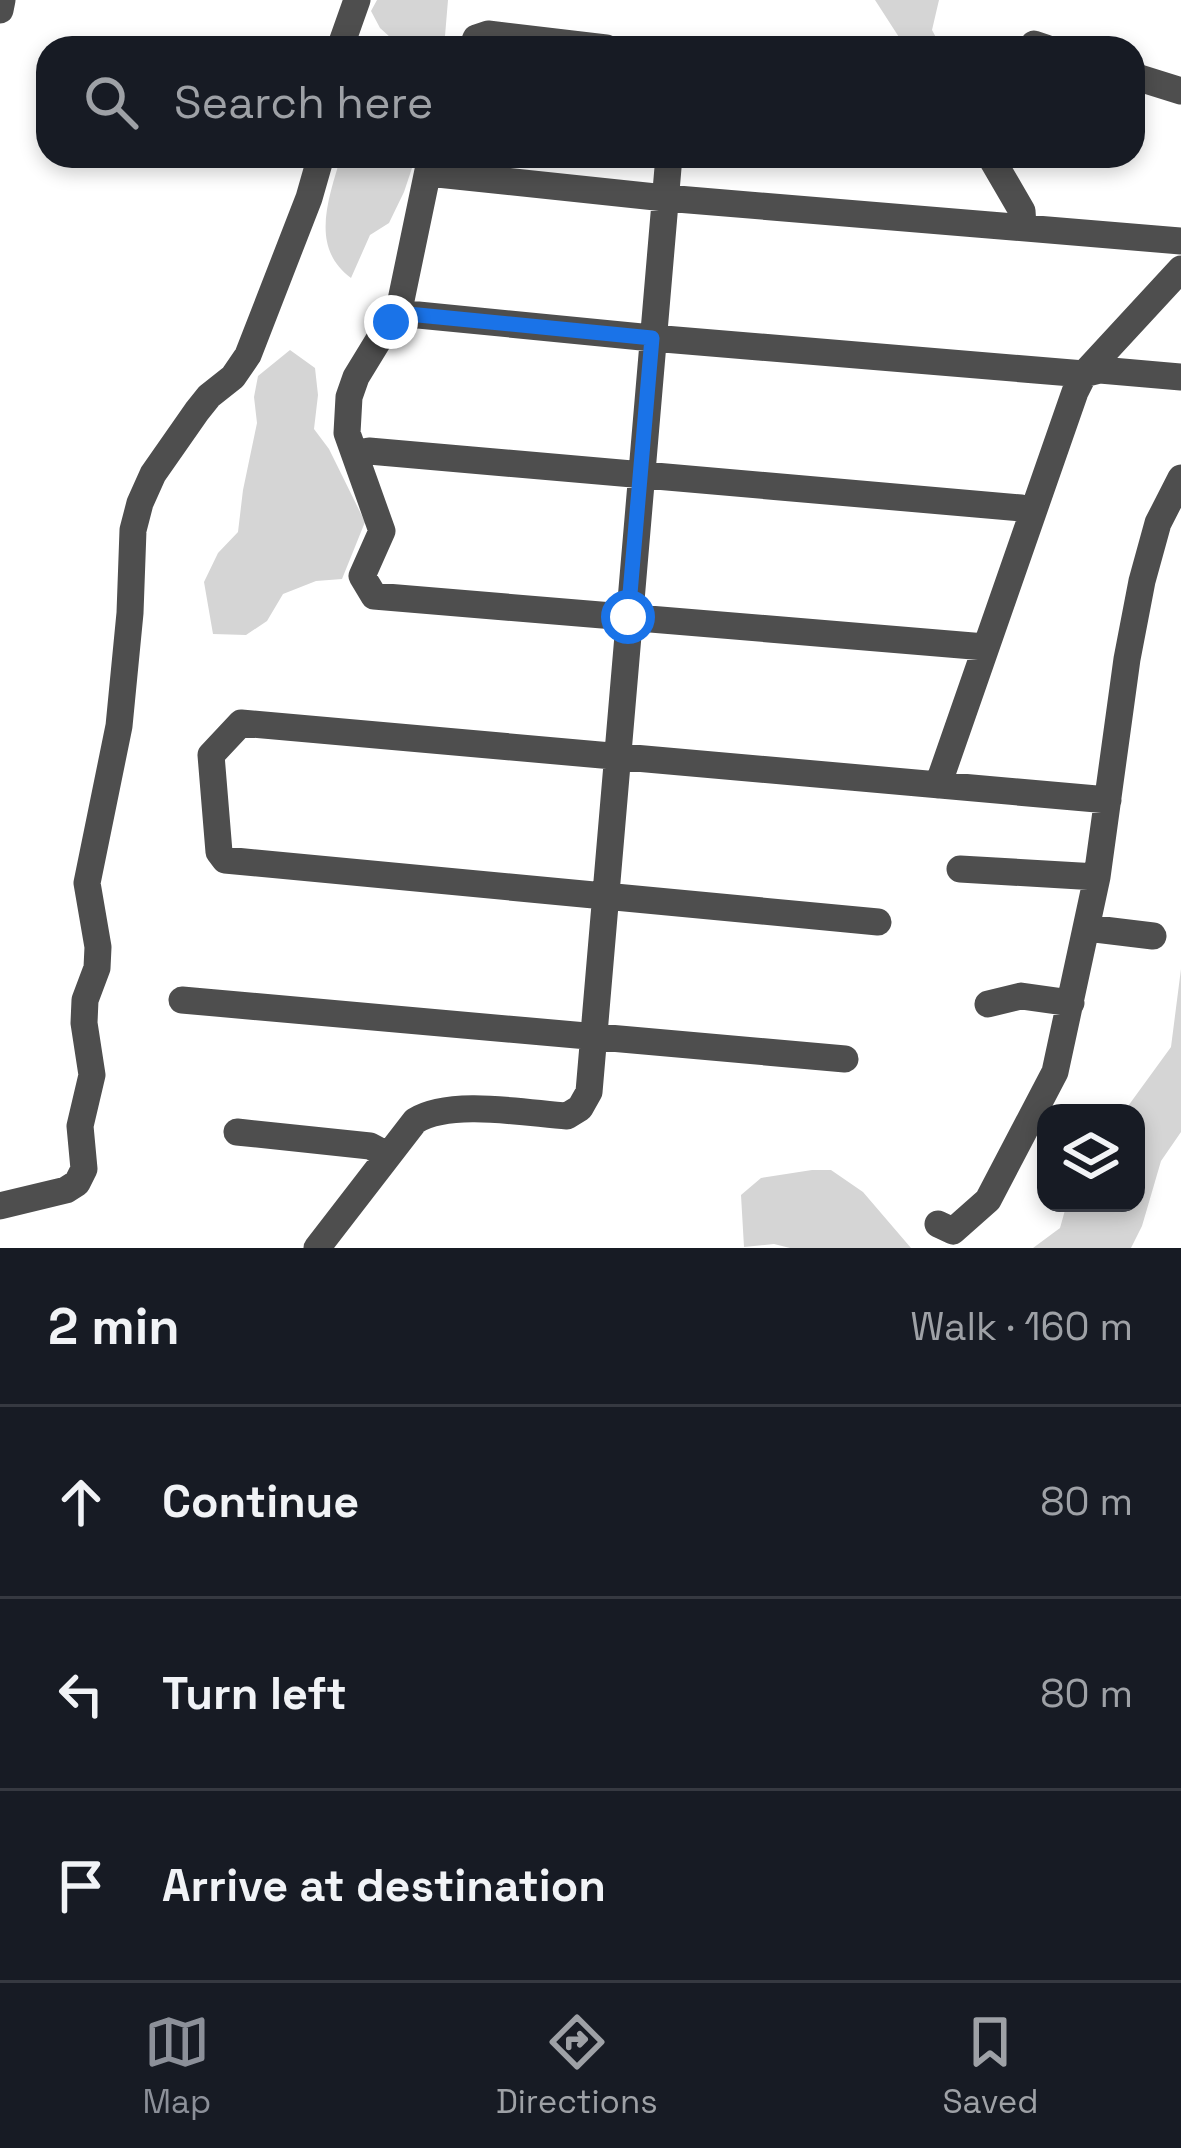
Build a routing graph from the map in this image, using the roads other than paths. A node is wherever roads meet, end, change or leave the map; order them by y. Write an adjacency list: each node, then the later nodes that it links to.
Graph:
1 (2, 0): 3 (street)
2 (357, 0): 4 (street)
3 (0, 10)
4 (344, 36)
5 (1145, 80): 6 (street)
6 (1181, 91)
7 (318, 168): 42 (street)
8 (428, 168): 16 (street)
9 (457, 168): 12 (street)
10 (668, 168): 12 (street)
11 (997, 168): 13 (street)
12 (664, 197): 13 (street); 17 (street)
13 (1023, 226): 14 (street)
14 (1181, 241)
15 (1181, 269): 18 (street)
16 (398, 310): 17 (street); 20 (street)
17 (652, 338): 18 (street); 21 (street)
18 (1084, 374): 19 (street); 23 (street)
19 (1181, 377)
20 (356, 455): 21 (street); 24 (street)
21 (640, 476): 23 (street); 24 (street)
22 (1181, 478): 28 (street)
23 (1033, 512): 25 (street)
24 (628, 617): 25 (street); 26 (street)
25 (985, 647): 27 (street)
26 (617, 758): 27 (street); 31 (street); 31 (street)
27 (938, 785): 28 (street)
28 (1108, 800): 30 (street)
29 (960, 868): 30 (street)
30 (1097, 877): 33 (street)
31 (605, 895): 32 (street); 38 (street)
32 (878, 922)
33 (1087, 928): 34 (street); 36 (street)
34 (1153, 937)
35 (182, 1000): 38 (street)
36 (1071, 1003): 37 (street); 43 (street)
37 (988, 1004)
38 (592, 1038): 39 (street); 41 (street)
39 (845, 1059)
40 (237, 1132): 41 (street)
41 (387, 1155): 44 (street)
42 (0, 1206)
43 (938, 1224)
44 (317, 1248)

